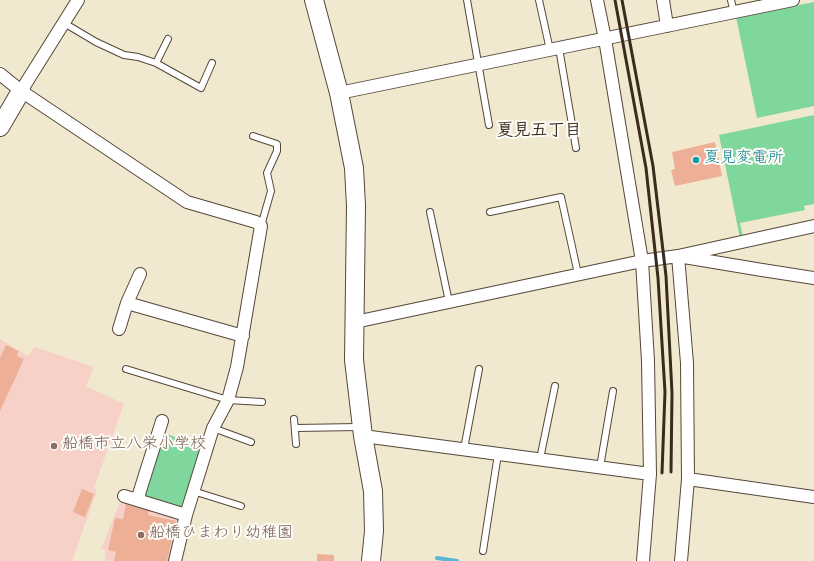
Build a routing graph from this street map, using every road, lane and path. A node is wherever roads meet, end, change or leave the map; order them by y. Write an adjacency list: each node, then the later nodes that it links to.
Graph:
1 (78, 0): 10 (street)
2 (314, 0): 20 (street)
3 (467, 0): 17 (lane)
4 (539, 0): 14 (lane)
5 (597, 0): 13 (street)
6 (663, 0): 11 (street)
7 (731, 0): 9 (lane)
8 (793, 0): 9 (street)
9 (734, 13): 11 (street)
10 (64, 23): 16 (lane); 19 (street)
11 (667, 26): 13 (street)
12 (168, 39): 16 (lane)
13 (605, 39): 14 (street); 30 (street)
14 (554, 49): 17 (street); 24 (lane)
15 (212, 63): 16 (lane)
16 (156, 64)
17 (479, 64): 20 (street); 21 (lane)
18 (0, 74): 19 (street)
19 (21, 91): 22 (street); 27 (street)
20 (339, 93): 36 (street)
21 (489, 125)
22 (0, 127)
23 (254, 136): 27 (lane)
24 (576, 148)
25 (430, 212): 34 (lane)
26 (490, 212): 32 (lane)
27 (261, 226): 38 (street)
28 (814, 226): 29 (street)
29 (678, 256): 30 (street); 33 (street); 57 (street)
30 (642, 261): 32 (street); 56 (street)
31 (140, 274): 35 (street)
32 (578, 274): 34 (street)
33 (814, 278)
34 (448, 302): 36 (street)
35 (127, 303): 37 (street); 38 (street)
36 (355, 322): 49 (street)
37 (119, 329)
38 (243, 336): 43 (street)
39 (126, 369): 43 (lane)
40 (478, 369): 52 (lane)
41 (555, 386): 54 (lane)
42 (613, 391): 55 (lane)
43 (228, 400): 44 (lane); 47 (street)
44 (262, 402)
45 (294, 419): 48 (lane)
46 (162, 421): 61 (street)
47 (213, 428): 50 (lane); 58 (street)
48 (295, 428): 49 (lane); 51 (lane)
49 (363, 432): 52 (street); 66 (street)
50 (250, 442)
51 (296, 444)
52 (464, 449): 53 (street)
53 (498, 454): 54 (street); 64 (lane)
54 (540, 459): 55 (street)
55 (600, 467): 56 (street)
56 (650, 474): 67 (street)
57 (688, 479): 60 (street); 68 (street)
58 (193, 491): 62 (lane); 63 (street)
59 (124, 496): 61 (street)
60 (814, 497)
61 (140, 501): 63 (street)
62 (241, 506)
63 (186, 515): 65 (street)
64 (484, 551)
65 (175, 561)
66 (371, 561)
67 (643, 561)
68 (682, 561)

